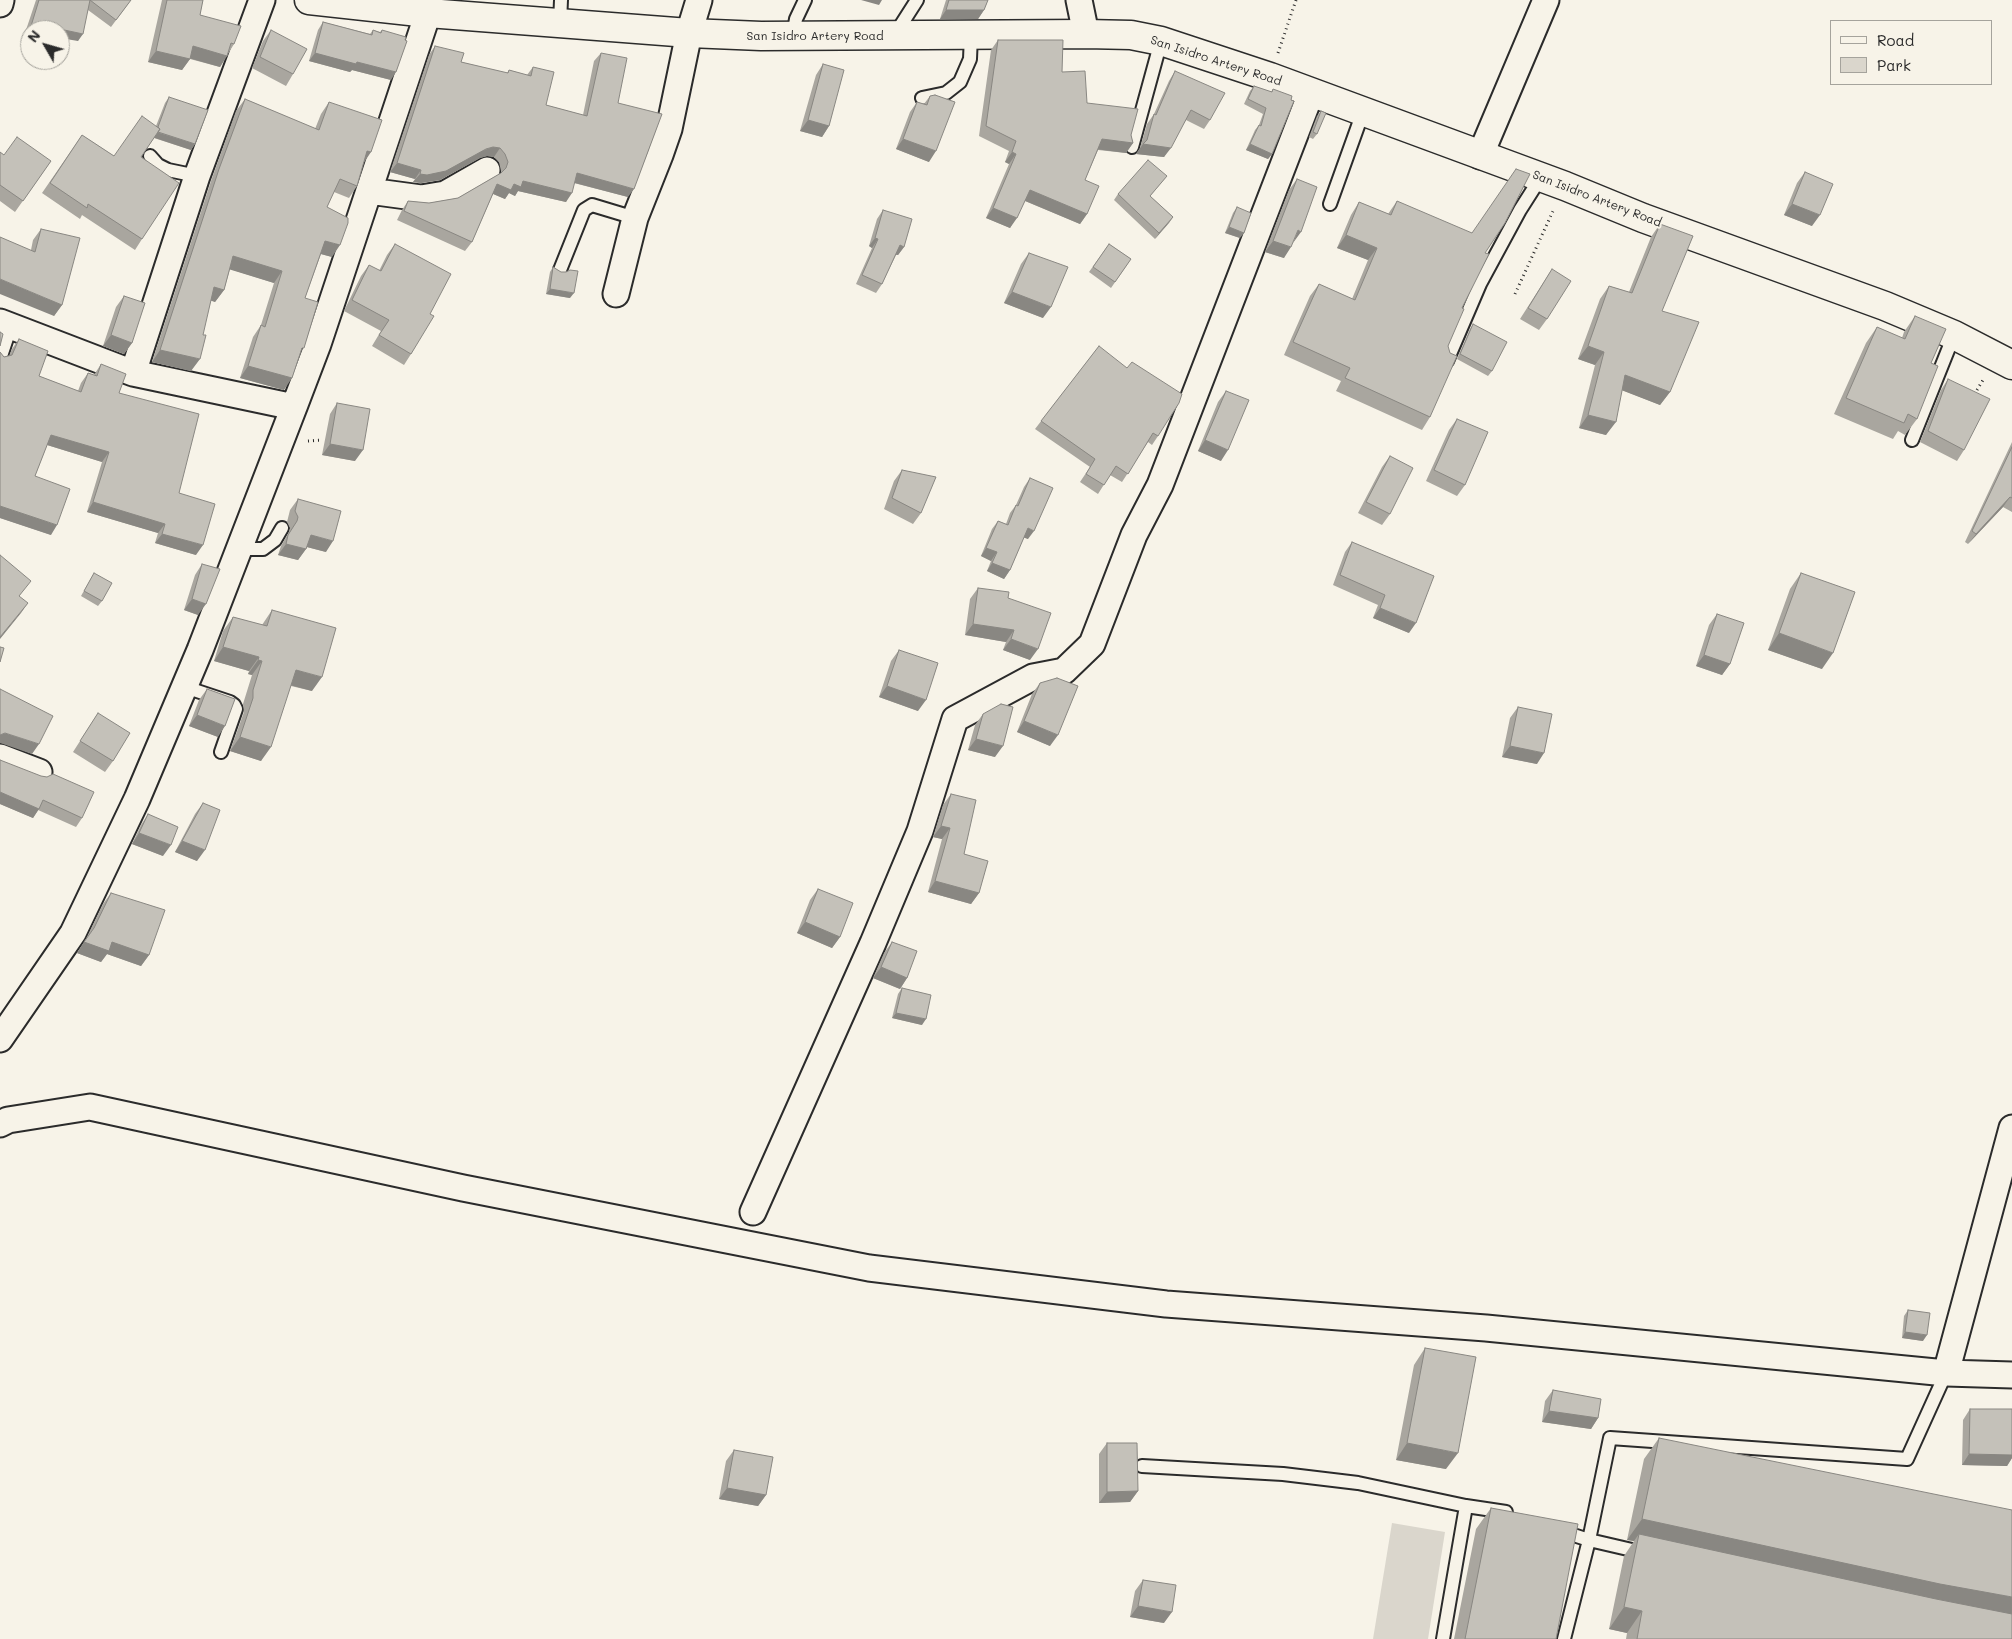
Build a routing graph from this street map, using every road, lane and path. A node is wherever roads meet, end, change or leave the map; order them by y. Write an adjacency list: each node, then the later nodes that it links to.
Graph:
1 (1, 0): 10 (street)
2 (262, 0): 28 (street)
3 (310, 0): 11 (street, San Isidro Artery Road)
4 (699, 0): 14 (street)
5 (805, 0): 17 (lane)
6 (917, 0): 18 (lane)
7 (1079, 0): 15 (street)
8 (1296, 0): 20 (path)
9 (1546, 0): 26 (street)
10 (0, 4)
11 (374, 4): 13 (street, San Isidro Artery Road)
12 (560, 12): 13 (street, San Isidro Artery Road); 14 (street, San Isidro Artery Road)
13 (428, 13): 30 (street)
14 (689, 33): 17 (street, San Isidro Artery Road); 32 (street)
15 (1086, 34): 16 (street, San Isidro Artery Road); 19 (street, San Isidro Artery Road)
16 (972, 35): 18 (street, San Isidro Artery Road); 22 (lane)
17 (793, 36): 18 (street, San Isidro Artery Road)
18 (894, 36)
19 (1161, 41): 20 (street, San Isidro Artery Road); 24 (lane)
20 (1270, 77): 21 (street, San Isidro Artery Road)
21 (1311, 93): 23 (street, San Isidro Artery Road); 53 (street)
22 (922, 98)
23 (1363, 112): 26 (street, San Isidro Artery Road); 31 (lane)
24 (1132, 147)
25 (150, 156): 28 (lane)
26 (1480, 156): 29 (street, San Isidro Artery Road)
27 (487, 170): 30 (street)
28 (197, 176): 41 (street)
29 (1553, 182): 35 (path); 37 (street, San Isidro Artery Road); 39 (lane)
30 (369, 191): 42 (street)
31 (1330, 204)
32 (635, 218): 33 (lane); 34 (street)
33 (560, 270)
34 (616, 294)
35 (1515, 294)
36 (5, 324): 38 (lane); 41 (street)
37 (1954, 336): 40 (street, San Isidro Artery Road); 43 (lane)
38 (0, 359)
39 (1447, 361)
40 (2012, 365)
41 (133, 373): 42 (street)
42 (294, 407): 45 (street)
43 (1912, 440)
44 (282, 528): 45 (lane)
45 (239, 549): 46 (street)
46 (185, 687): 47 (lane); 50 (street)
47 (221, 752)
48 (0, 757): 49 (street)
49 (39, 772)
50 (0, 1039)
51 (0, 1124): 54 (street)
52 (2012, 1128): 54 (street)
53 (753, 1212)
54 (1946, 1373): 55 (street); 60 (lane)
55 (2012, 1375)
56 (1142, 1466): 57 (lane)
57 (1466, 1506): 58 (lane); 62 (lane)
58 (1518, 1516)
59 (1545, 1525): 60 (lane)
60 (1590, 1540): 61 (lane); 63 (lane)
61 (1656, 1555)
62 (1442, 1639)
63 (1564, 1639)

